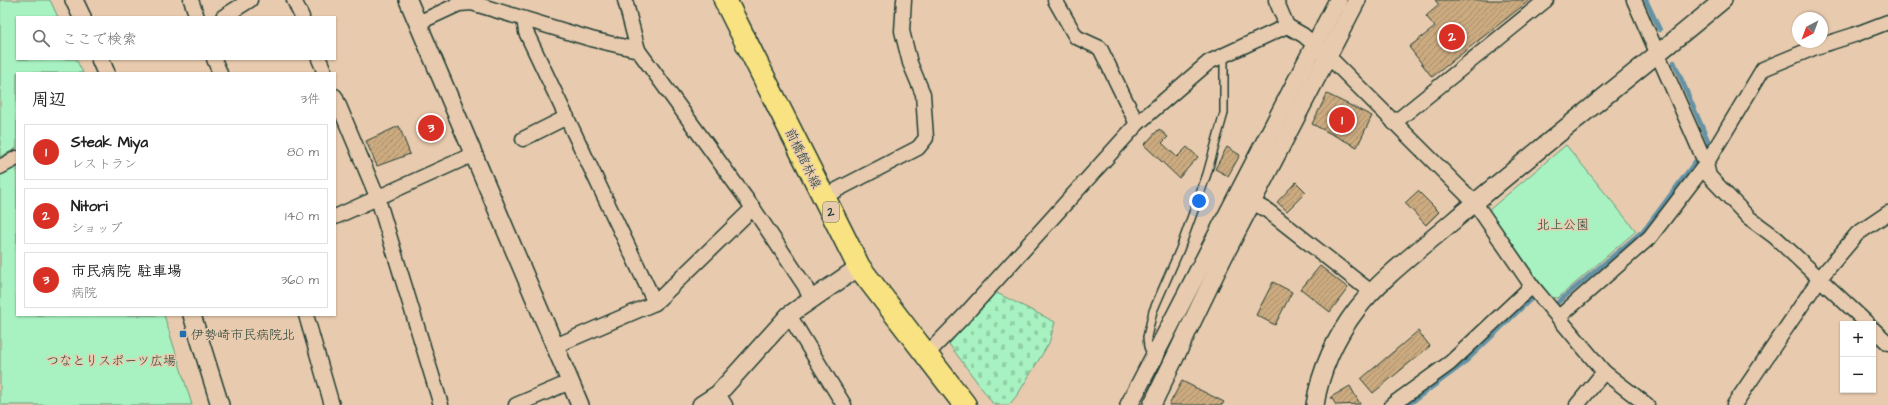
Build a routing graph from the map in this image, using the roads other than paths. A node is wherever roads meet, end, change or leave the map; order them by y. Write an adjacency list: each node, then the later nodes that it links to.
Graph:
1 (74, 0): 16 (street)
2 (190, 0): 17 (street)
3 (250, 0): 18 (street)
4 (294, 0): 19 (street)
5 (408, 0): 22 (street)
6 (625, 0): 25 (street)
7 (725, 0): 44 (main road, 前橋館林線 / 2)
8 (904, 0): 44 (street)
9 (1055, 0): 38 (street)
10 (1276, 0): 23 (street)
11 (1338, 0): 24 (street)
12 (1356, 0): 28 (street)
13 (1546, 0): 37 (street)
14 (1634, 0): 27 (street)
15 (1723, 0): 27 (street)
16 (82, 16)
17 (197, 16)
18 (225, 16)
19 (302, 16)
20 (524, 19): 22 (street); 25 (street); 36 (street)
21 (1888, 22): 42 (street)
22 (418, 23): 40 (street)
23 (1287, 26): 24 (street); 26 (street)
24 (1315, 45): 28 (street); 66 (street)
25 (638, 50): 48 (street)
26 (1224, 55): 38 (street); 66 (lane)
27 (1657, 55): 42 (street); 47 (street)
28 (1328, 56): 37 (street); 46 (street)
29 (100, 60): 32 (street)
30 (214, 60): 33 (street)
31 (319, 60): 34 (street)
32 (106, 72)
33 (220, 72)
34 (325, 72)
35 (336, 98): 45 (street)
36 (567, 117): 39 (street); 56 (street)
37 (1394, 123): 47 (street)
38 (1137, 124): 65 (street)
39 (523, 139)
40 (474, 154): 45 (street); 64 (street)
41 (16, 159): 43 (street)
42 (1706, 164): 52 (street); 60 (street)
43 (0, 167)
44 (823, 197): 51 (main road, 前橋館林線 / 2)
45 (378, 199): 50 (street); 72 (street)
46 (1252, 202): 54 (street); 79 (street)
47 (1475, 203): 53 (street); 54 (street)
48 (753, 208): 55 (street); 56 (street)
49 (1888, 213): 52 (street)
50 (336, 217)
51 (859, 267): 55 (street); 65 (main road, 前橋館林線 / 2)
52 (1820, 278): 61 (street); 84 (street)
53 (1532, 286): 60 (street); 81 (street)
54 (1371, 292): 80 (street)
55 (811, 300): 57 (street)
56 (655, 304): 64 (street)
57 (789, 315): 69 (street); 76 (street)
58 (192, 316): 70 (street)
59 (306, 316): 71 (street)
60 (1559, 317): 67 (street)
61 (1865, 321)
62 (1876, 332): 63 (street)
63 (1888, 343)
64 (555, 346): 68 (street)
65 (926, 355): 77 (main road, 前橋館林線 / 2)
66 (1153, 358): 78 (street)
67 (1604, 372): 82 (street); 83 (street)
68 (570, 382): 73 (street); 74 (street)
69 (722, 399): 75 (street)
70 (220, 405)
71 (332, 405)
72 (441, 405)
73 (516, 405)
74 (580, 405)
75 (701, 405)
76 (844, 405)
77 (965, 405)
78 (1129, 405)
79 (1152, 405)
80 (1315, 405)
81 (1392, 405)
82 (1577, 405)
83 (1647, 405)
84 (1734, 405)

